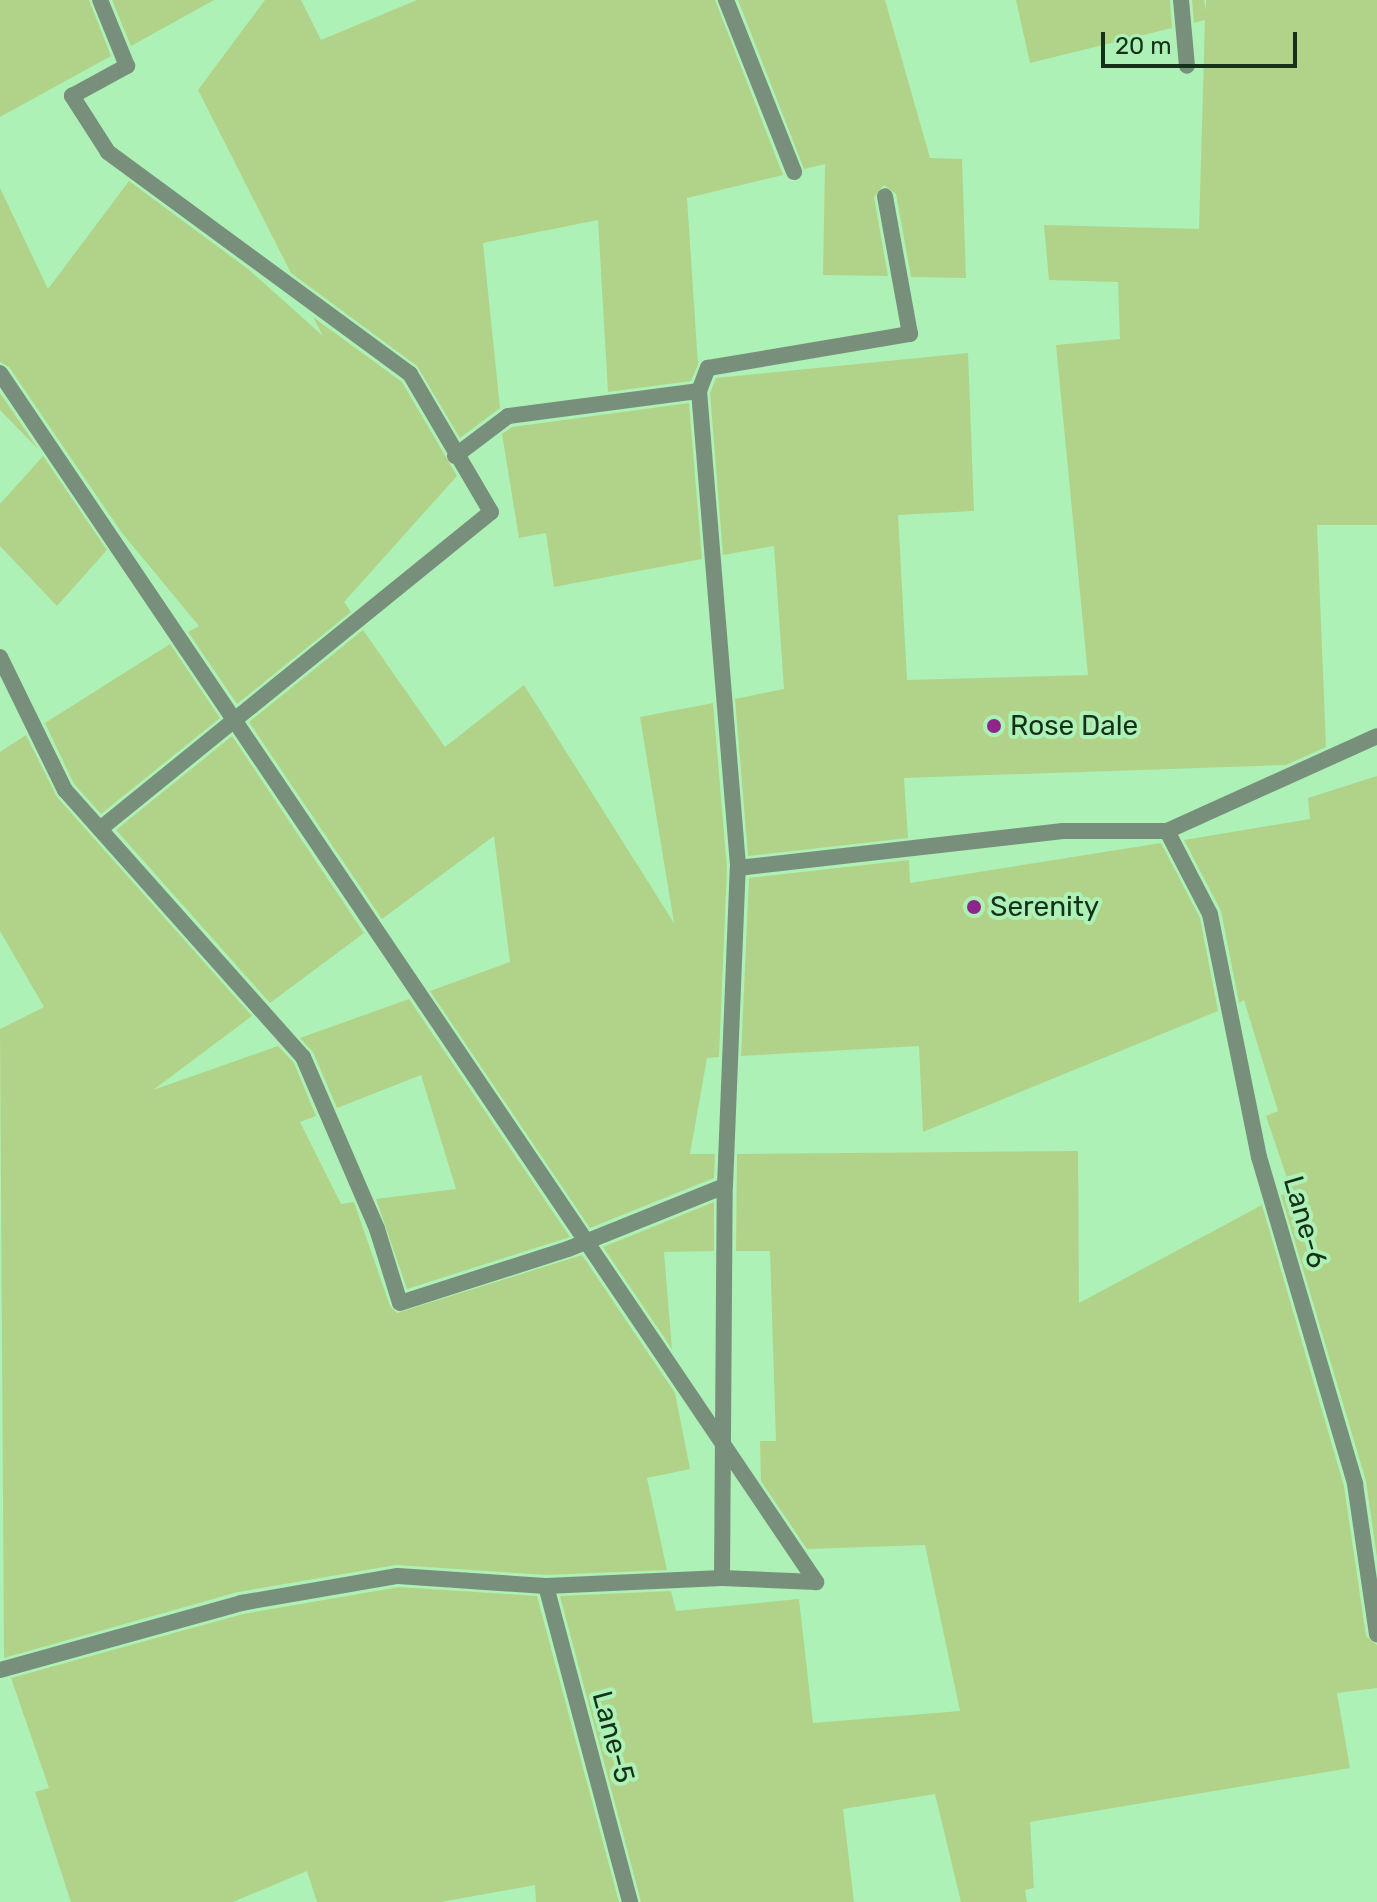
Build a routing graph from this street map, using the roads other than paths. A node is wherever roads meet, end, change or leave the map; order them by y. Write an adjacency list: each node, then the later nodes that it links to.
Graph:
1 (100, 0): 9 (street)
2 (726, 0): 5 (street)
3 (1181, 0): 4 (street)
4 (1187, 66)
5 (794, 172)
6 (885, 196): 8 (street)
7 (0, 373): 17 (street)
8 (699, 391): 9 (street); 15 (street)
9 (455, 456): 13 (street)
10 (0, 657): 13 (street)
11 (1375, 737): 12 (street); 14 (street)
12 (1377, 755)
13 (100, 829): 16 (street)
14 (1167, 831): 15 (street); 19 (street, Lane-6)
15 (738, 868): 16 (street)
16 (725, 1186): 17 (street)
17 (722, 1578): 18 (street)
18 (546, 1586): 20 (street); 21 (street, Lane-5)
19 (1377, 1634)
20 (0, 1670)
21 (630, 1902)

